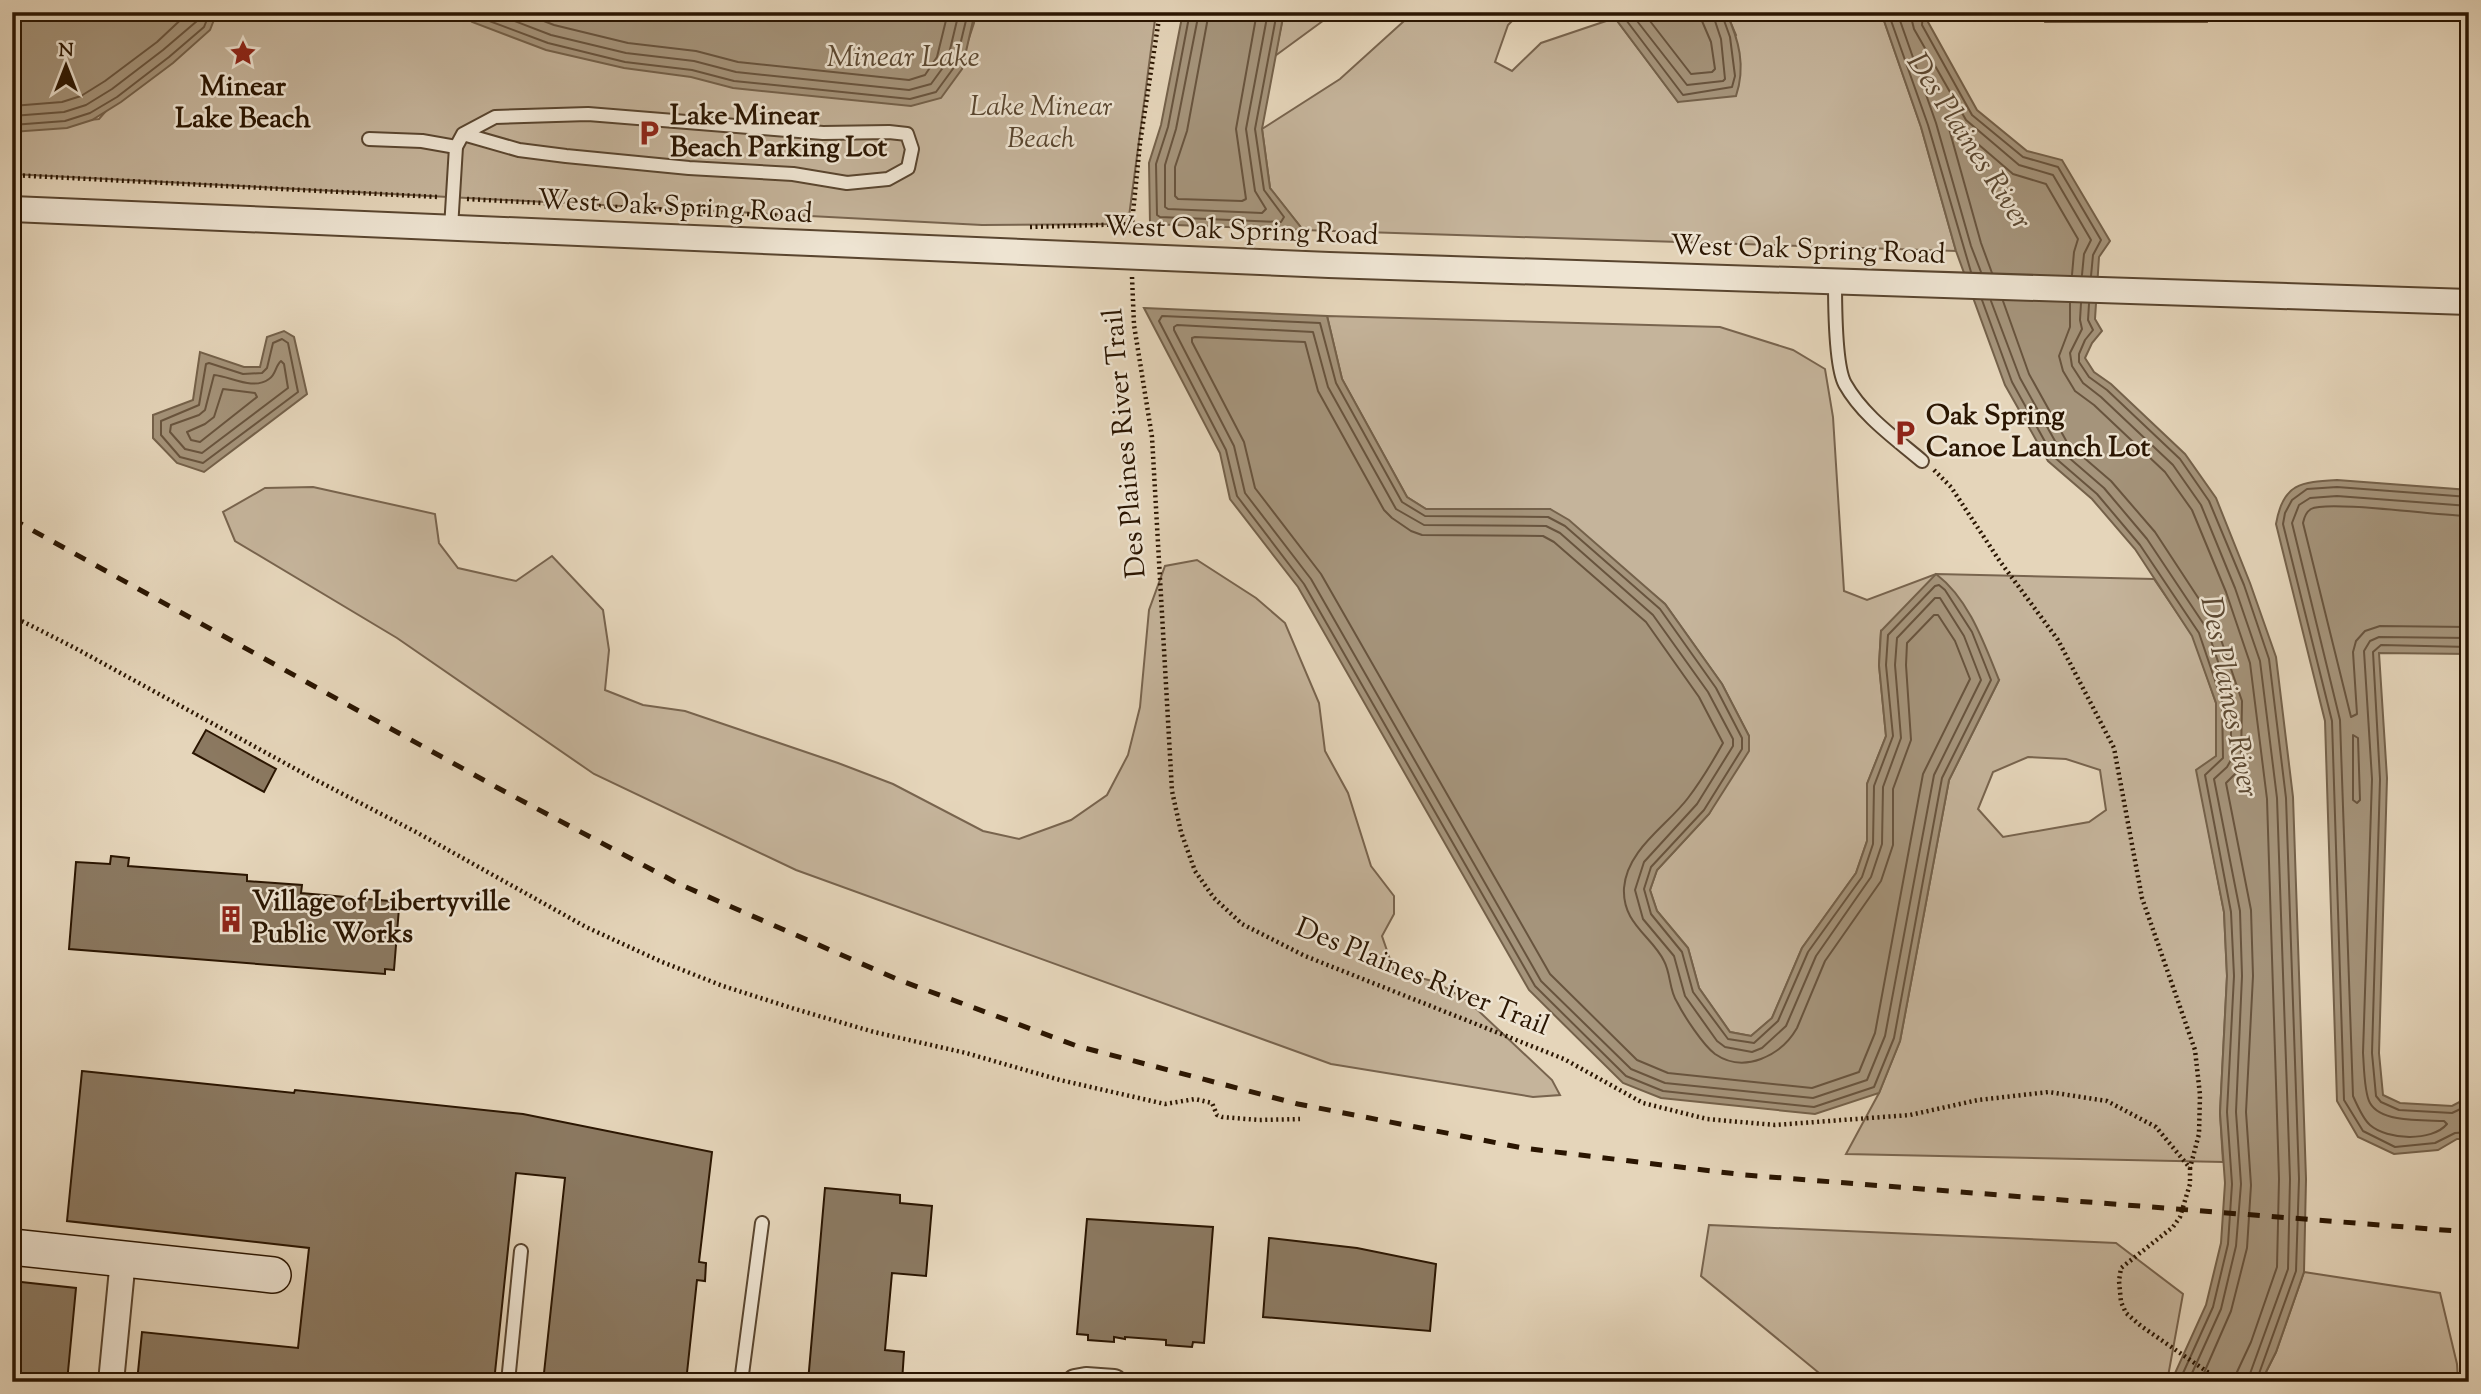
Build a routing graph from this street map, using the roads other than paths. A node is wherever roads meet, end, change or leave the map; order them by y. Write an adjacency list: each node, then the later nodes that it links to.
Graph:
1 (463, 134): 1 (lane); 3 (lane)
2 (369, 139): 3 (lane)
3 (456, 146): 5 (lane)
4 (12, 209): 5 (street, West Oak Spring Road)
5 (451, 228): 6 (street, West Oak Spring Road)
6 (1835, 281): 7 (street, West Oak Spring Road); 8 (lane)
7 (2469, 302)
8 (1923, 461)
9 (762, 1223): 16 (lane)
10 (12, 1247): 12 (street)
11 (521, 1251): 15 (lane)
12 (123, 1259): 13 (street); 14 (street)
13 (274, 1275)
14 (111, 1382)
15 (508, 1382)
16 (741, 1382)
17 (1074, 1382): 18 (street)
18 (1114, 1382)

